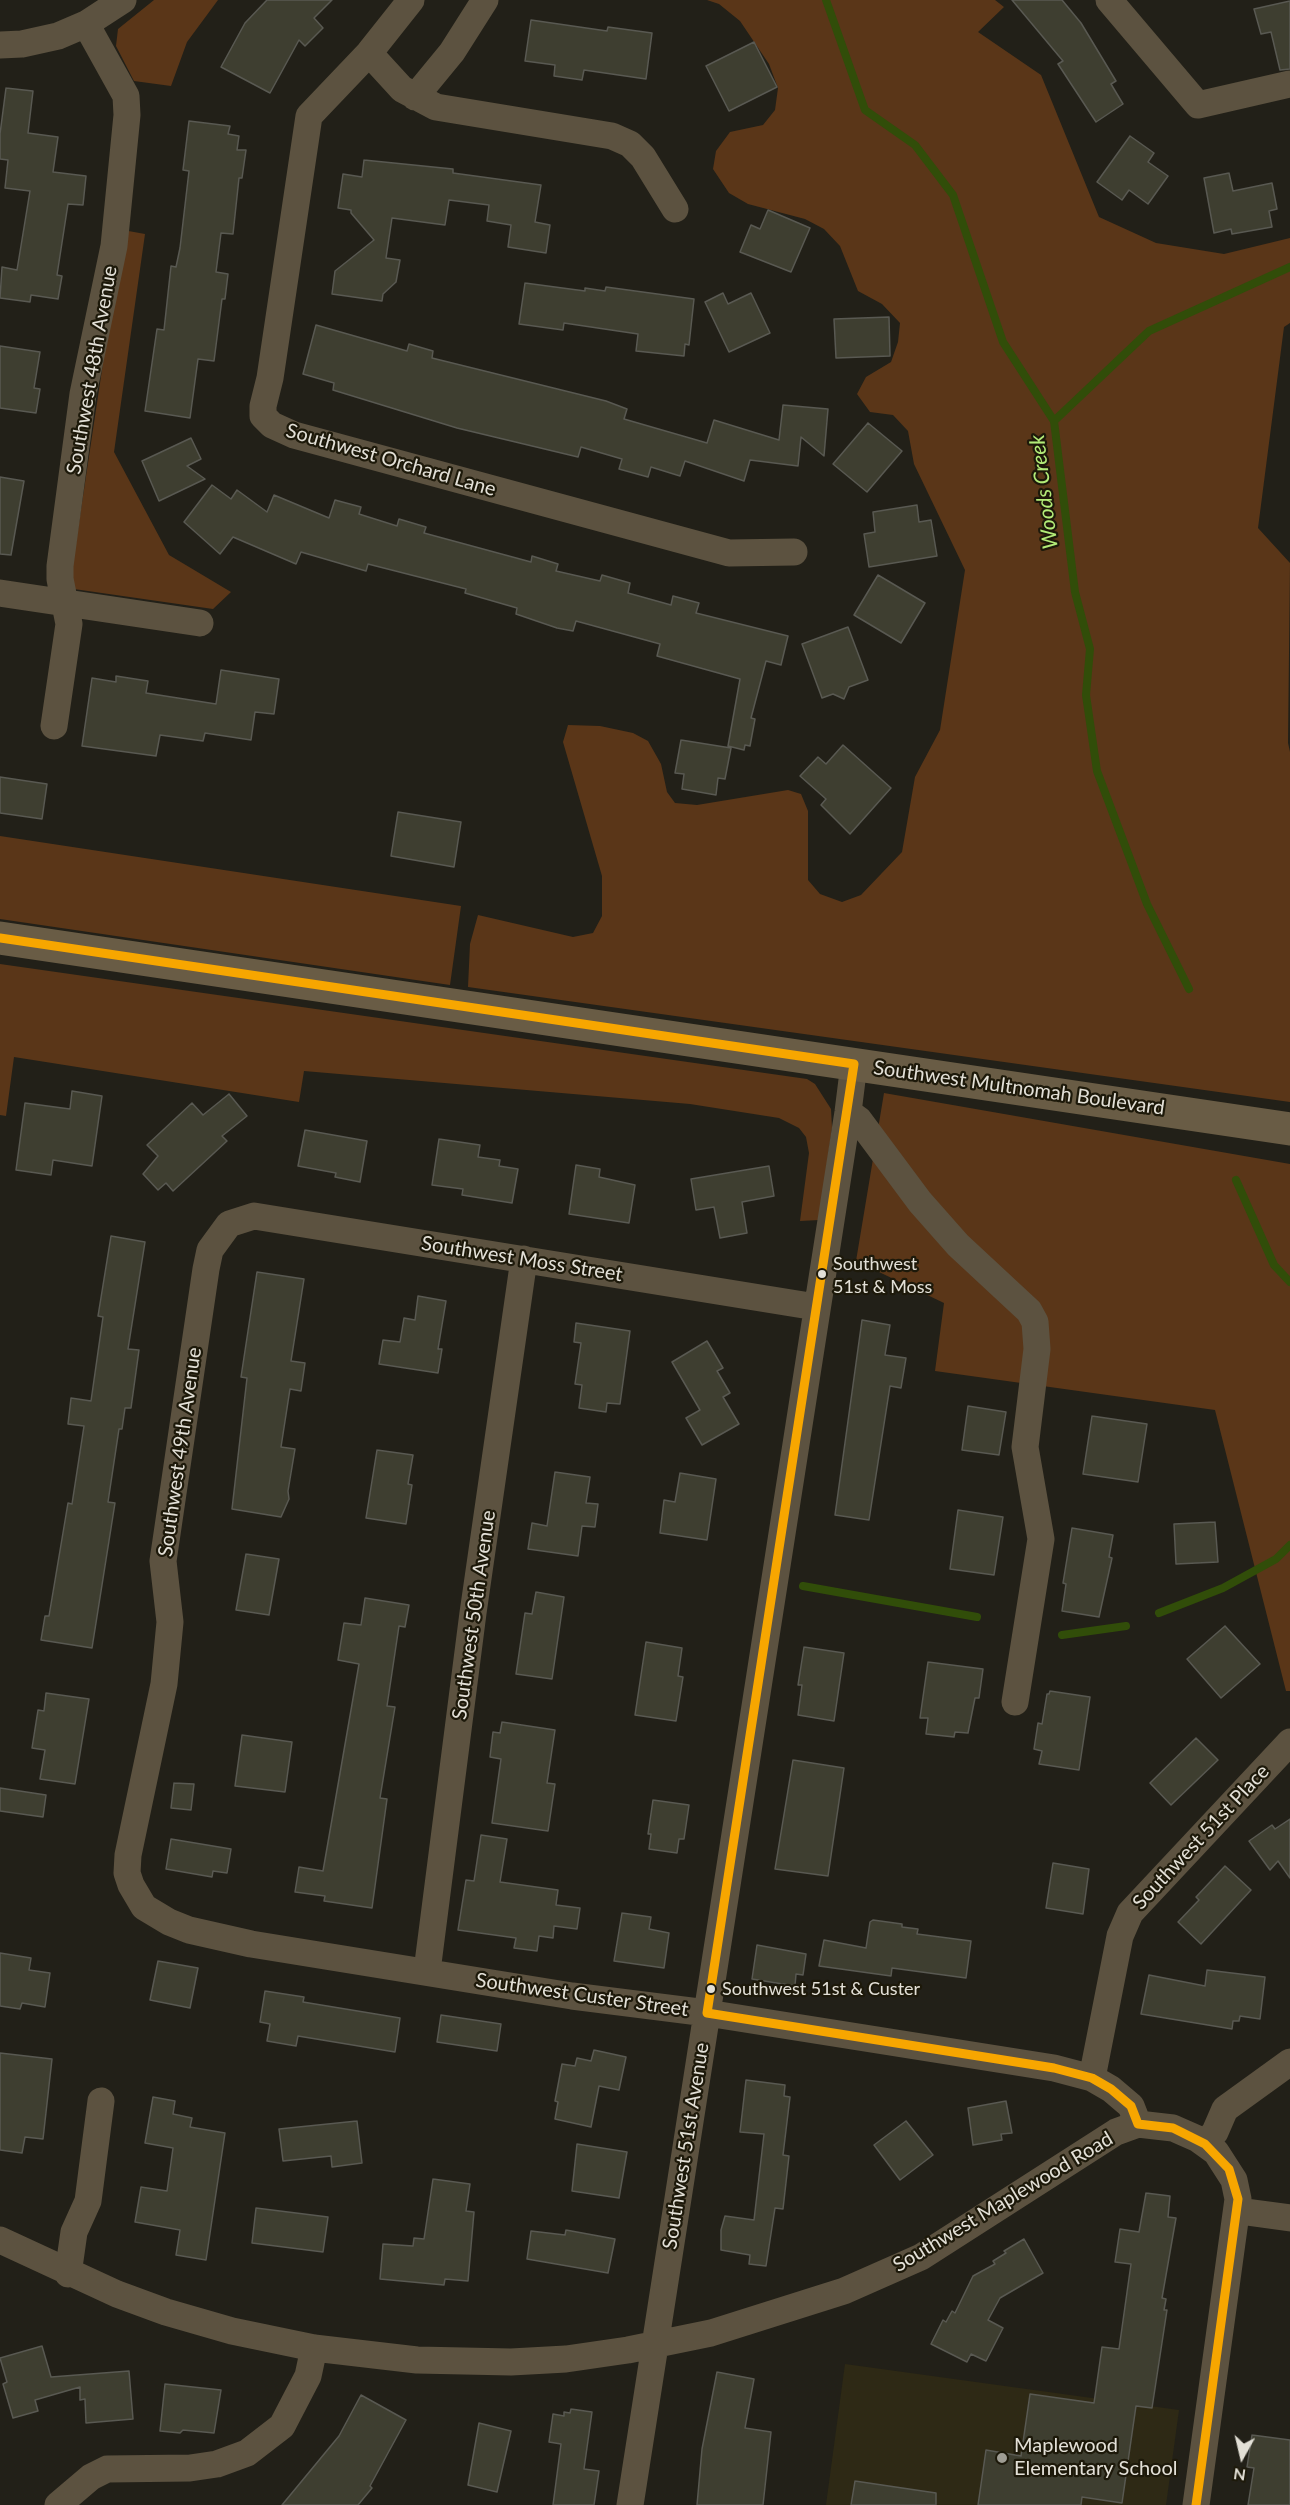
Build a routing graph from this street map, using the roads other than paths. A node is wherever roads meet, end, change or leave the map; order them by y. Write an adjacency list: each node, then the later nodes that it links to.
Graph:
1 (123, 0): 5 (street)
2 (411, 0): 7 (street, Southwest Orchard Lane)
3 (485, 0): 9 (street)
4 (1109, 0): 8 (street)
5 (86, 24): 6 (street); 13 (street, Southwest 48th Avenue)
6 (0, 45)
7 (369, 53): 9 (street); 11 (street, Southwest Orchard Lane)
8 (1290, 84)
9 (415, 97): 10 (street)
10 (675, 209)
11 (794, 552)
12 (0, 593): 13 (street)
13 (64, 601): 14 (street); 15 (street, Southwest 48th Avenue)
14 (200, 623)
15 (54, 726)
16 (0, 938): 17 (main road, Southwest Multnomah Boulevard)
17 (854, 1064): 18 (street, Southwest 51st Avenue); 19 (main road, Southwest Multnomah Boulevard)
18 (848, 1112): 22 (street, Southwest 51st Avenue); 23 (street)
19 (1290, 1128)
20 (229, 1224): 21 (street, Southwest Moss Street); 25 (street, Southwest 49th Avenue)
21 (524, 1260): 22 (street, Southwest Moss Street); 26 (street, Southwest 50th Avenue)
22 (816, 1307): 27 (street, Southwest 51st Avenue)
23 (1015, 1702)
24 (1290, 1742): 29 (street, Southwest 51st Place)
25 (136, 1897): 26 (street, Southwest Custer Street)
26 (427, 1971): 27 (street, Southwest Custer Street)
27 (707, 2013): 29 (street, Southwest Custer Street); 38 (street, Southwest 51st Avenue)
28 (1290, 2062): 33 (street)
29 (1092, 2078): 32 (street, Southwest Custer Street)
30 (1290, 2083): 33 (street)
31 (101, 2101): 37 (street)
32 (1138, 2124): 33 (street); 38 (street, Southwest Maplewood Road)
33 (1210, 2138): 34 (street)
34 (1239, 2211): 35 (street); 42 (street)
35 (1290, 2218)
36 (0, 2240): 37 (street, Southwest Maplewood Road)
37 (68, 2274): 39 (street, Southwest Maplewood Road)
38 (655, 2345): 39 (street, Southwest Maplewood Road); 41 (street, Southwest 51st Avenue)
39 (314, 2348): 40 (street)
40 (58, 2505)
41 (630, 2505)
42 (1196, 2505)

